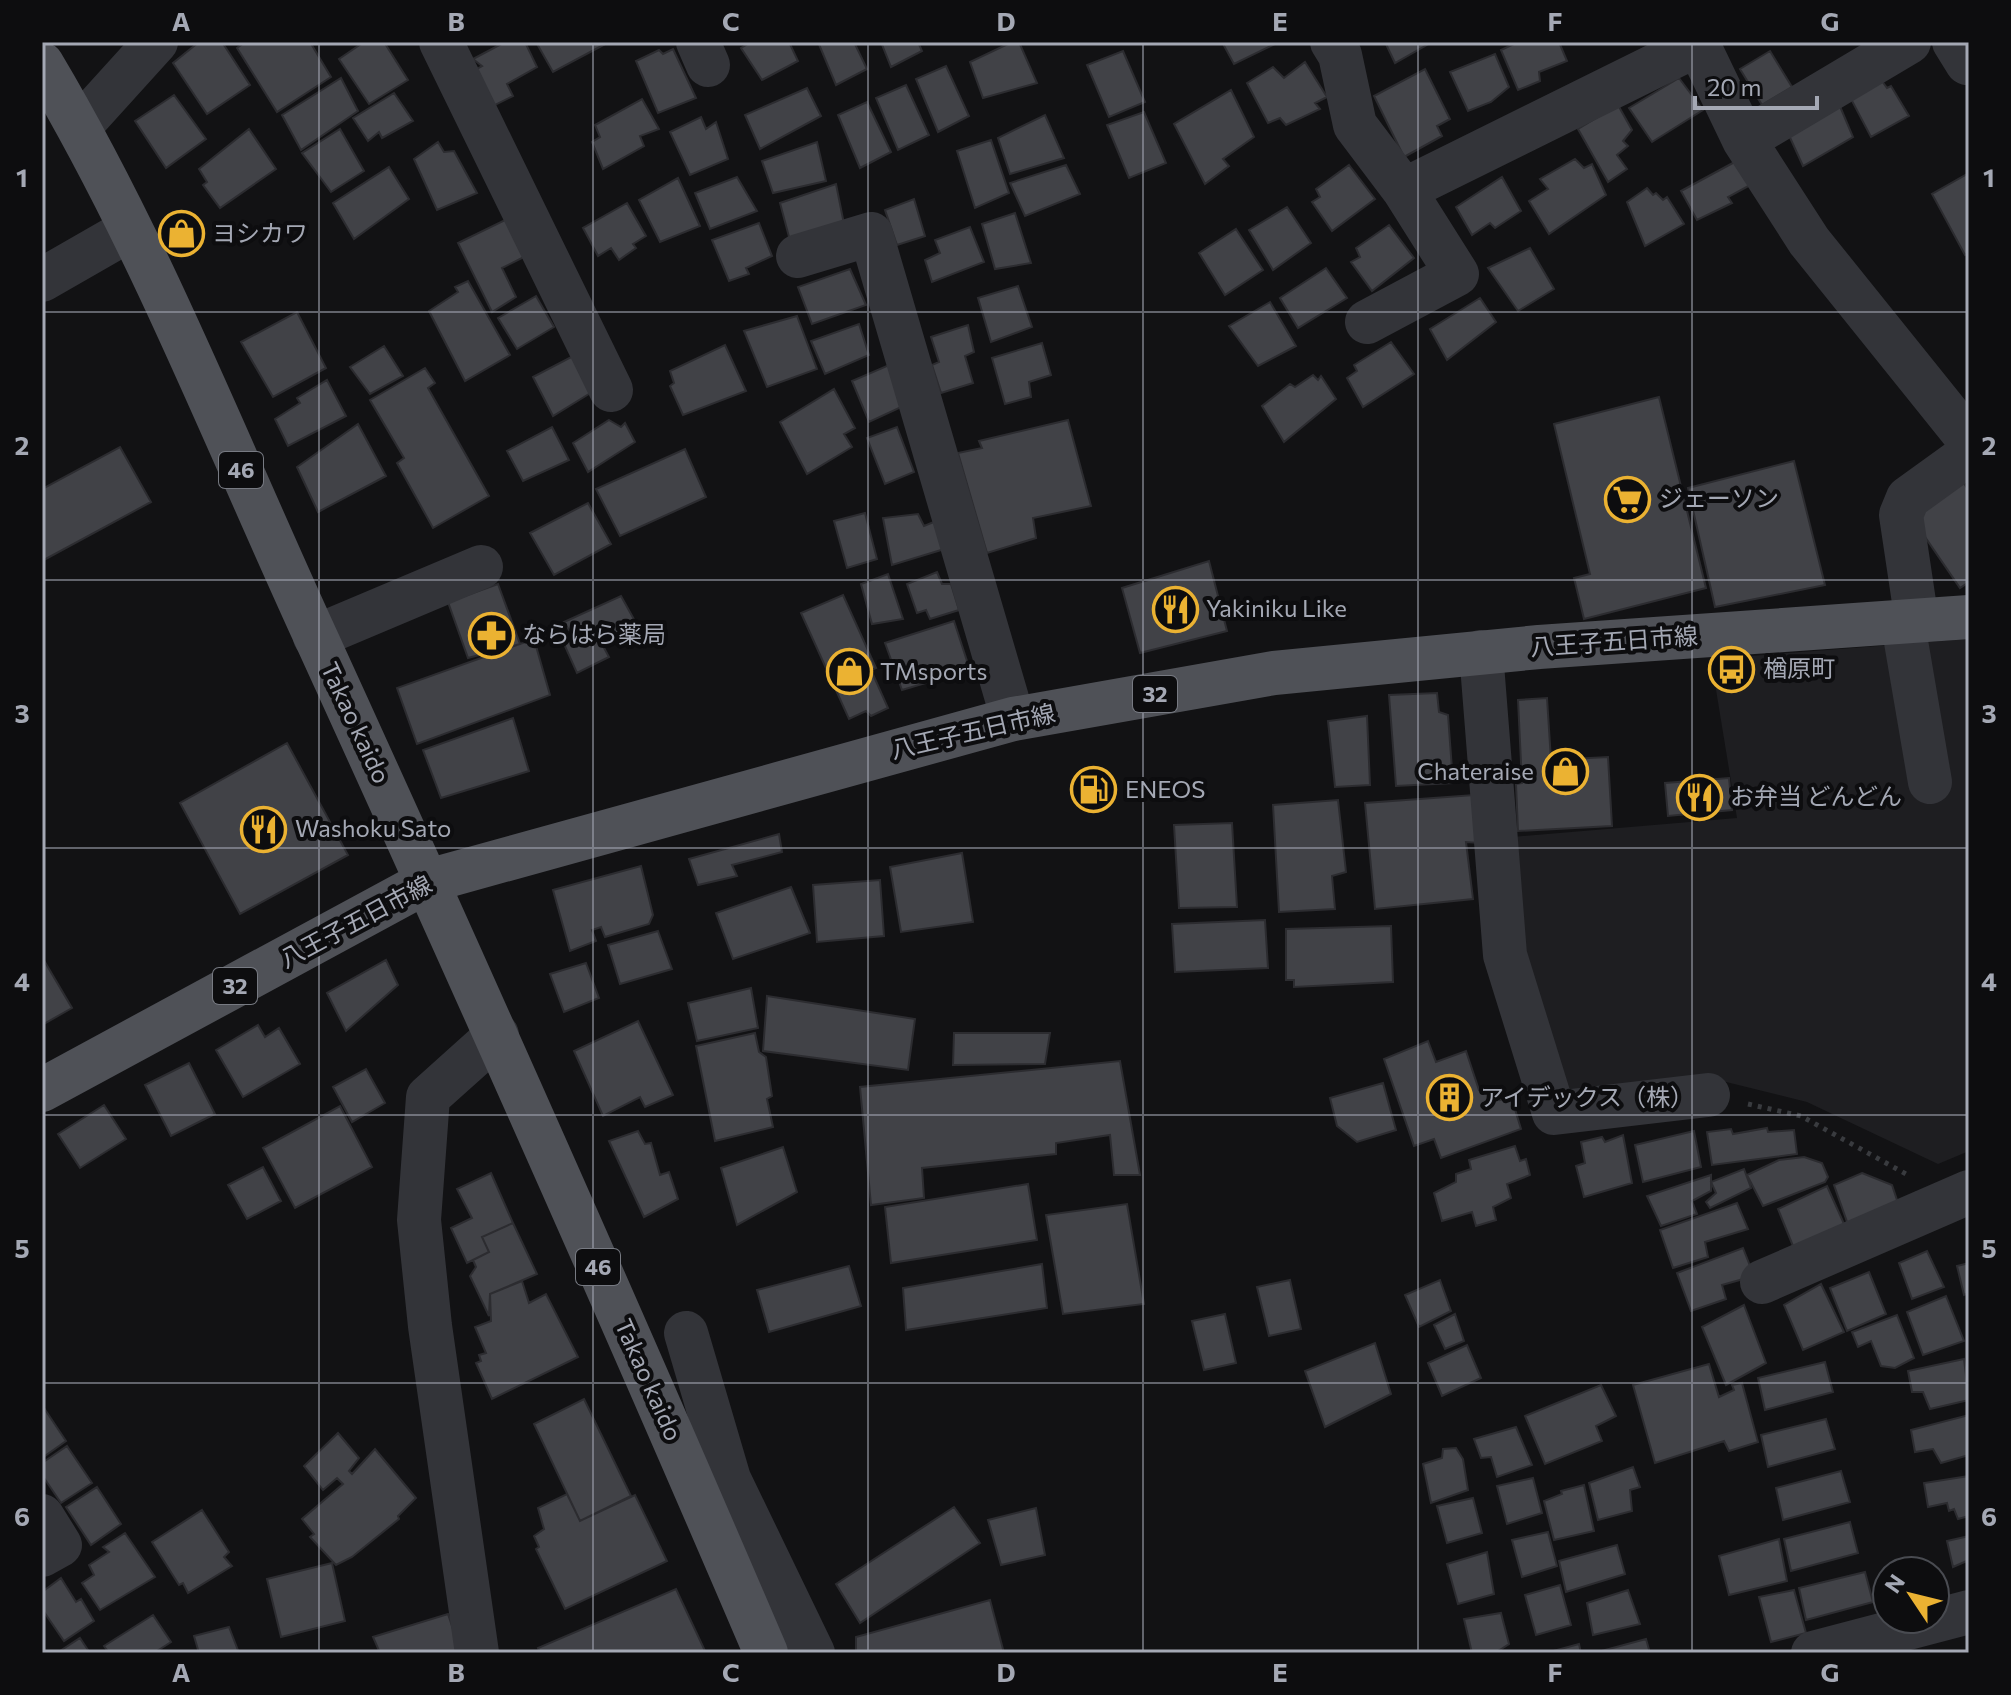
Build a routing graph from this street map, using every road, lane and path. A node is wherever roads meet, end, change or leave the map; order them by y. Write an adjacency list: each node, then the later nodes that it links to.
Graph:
1 (441, 42): 14 (street)
2 (1332, 42): 9 (street)
3 (1909, 42): 8 (street)
4 (158, 43): 7 (street)
5 (1698, 43): 8 (street); 9 (street)
6 (42, 64): 7 (main road, Takao kaido / 46)
7 (79, 127): 10 (main road, Takao kaido / 46)
8 (1744, 140): 15 (street)
9 (1404, 190): 13 (street)
10 (129, 230): 12 (street); 20 (main road, Takao kaido / 46)
11 (798, 256): 22 (street)
12 (42, 280)
13 (1367, 322)
14 (611, 390)
15 (1969, 440)
16 (1969, 454): 19 (street)
17 (481, 567): 20 (street)
18 (1969, 617): 19 (main road, 八王子五日市線 / 32)
19 (1910, 623): 21 (main road, 八王子五日市線 / 32); 23 (street)
20 (315, 637): 24 (main road, Takao kaido / 46)
21 (1481, 652): 22 (main road, 八王子五日市線 / 32); 27 (street)
22 (1013, 719): 24 (main road, 八王子五日市線 / 32)
23 (1930, 782)
24 (428, 881): 25 (main road, Takao kaido / 46); 26 (main road, 八王子五日市線 / 32)
25 (497, 1035): 31 (main road, Takao kaido / 46); 35 (street)
26 (42, 1090)
27 (1708, 1095): 28 (path)
28 (1960, 1196): 29 (street)
29 (1762, 1282)
30 (686, 1333): 31 (street)
31 (712, 1484): 36 (main road, Takao kaido / 46); 37 (street)
32 (42, 1516): 33 (street)
33 (42, 1555)
34 (1969, 1612): 38 (street)
35 (477, 1653)
36 (766, 1653)
37 (813, 1653)
38 (1813, 1653)

